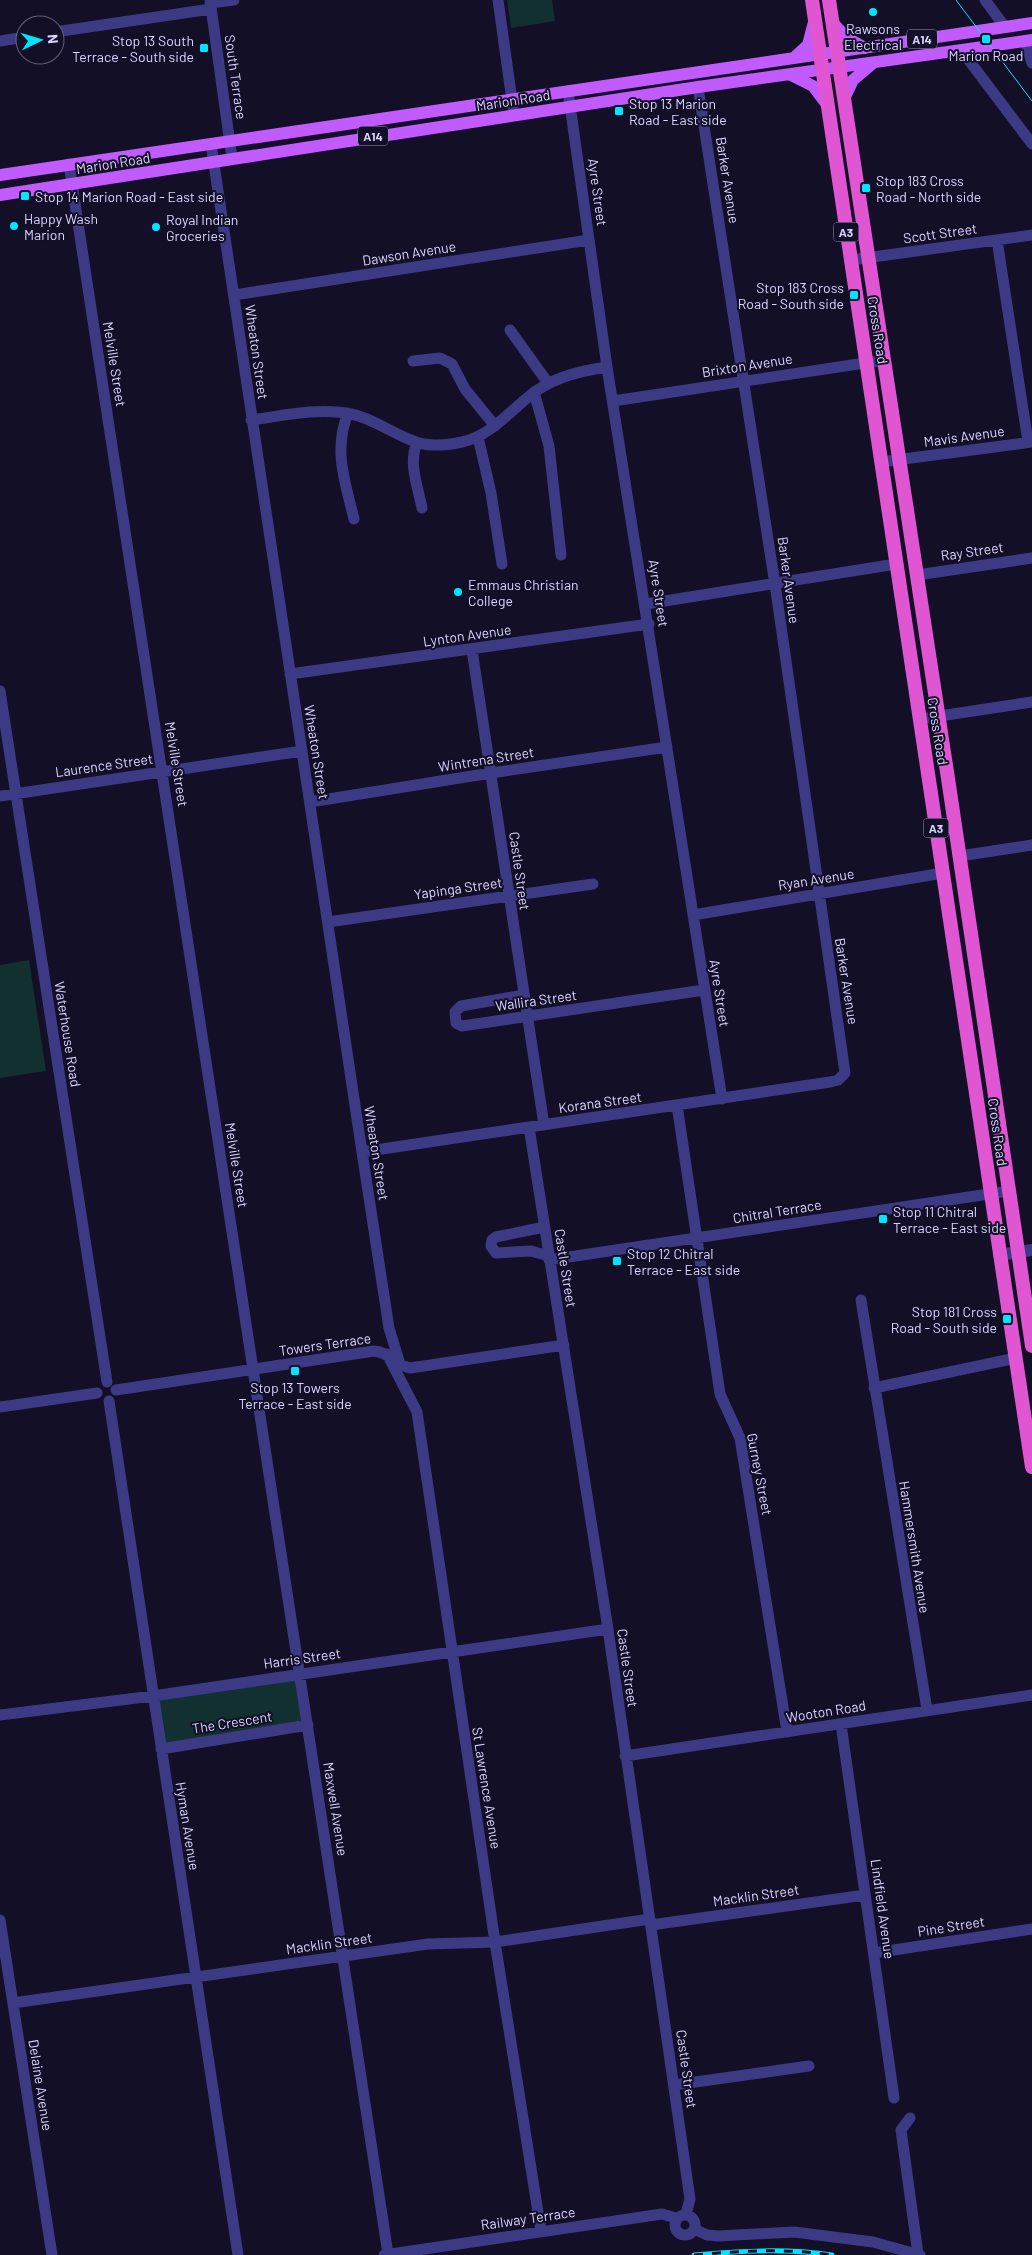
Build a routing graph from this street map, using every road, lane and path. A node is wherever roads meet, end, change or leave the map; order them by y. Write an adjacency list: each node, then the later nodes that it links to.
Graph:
1 (234, 0): 6 (street)
2 (498, 0): 27 (street)
3 (812, 0): 7 (highway, Cross Road / A3)
4 (829, 0): 8 (highway, Cross Road / A3)
5 (985, 0): 10 (street)
6 (210, 4): 11 (street); 32 (street, South Terrace)
7 (814, 22): 18 (highway, Cross Road / A3); 19 (main road)
8 (832, 22): 15 (main road); 17 (highway, Cross Road / A3)
9 (1032, 23): 10 (main road, Marion Road / A14)
10 (1005, 27): 15 (main road, Marion Road / A14)
11 (65, 30)
12 (15, 39): 13 (street)
13 (0, 41)
14 (1028, 41): 16 (main road, Marion Road / A14); 21 (street)
15 (865, 48): 17 (main road, Marion Road / A14)
16 (961, 50): 20 (main road, Marion Road / A14); 34 (street)
17 (837, 52): 18 (main road, Marion Road / A14); 22 (highway, Cross Road / A3)
18 (819, 54): 19 (main road, Marion Road / A14); 23 (highway, Cross Road / A3)
19 (794, 58): 26 (main road, Marion Road / A14)
20 (874, 63): 22 (main road, Marion Road / A14); 28 (main road)
21 (1032, 63)
22 (840, 68): 23 (main road, Marion Road / A14); 28 (highway, Cross Road / A3)
23 (821, 70): 24 (main road, Marion Road / A14); 29 (highway, Cross Road / A3)
24 (791, 75): 25 (main road, Marion Road / A14); 29 (main road)
25 (698, 87): 30 (main road, Marion Road / A14); 52 (street, Barker Avenue)
26 (568, 91): 27 (main road, Marion Road / A14); 30 (street, Ayre Street)
27 (512, 99): 31 (street); 32 (main road, Marion Road / A14)
28 (844, 99): 44 (highway, Cross Road / A3)
29 (826, 102): 45 (highway, Cross Road / A3)
30 (570, 107): 31 (main road, Marion Road / A14); 42 (street, Ayre Street)
31 (514, 115): 35 (main road, Marion Road / A14)
32 (230, 141): 33 (main road, Marion Road / A14); 35 (street, South Terrace)
33 (211, 144): 36 (street, Wheaton Street); 37 (main road, Marion Road / A14)
34 (1032, 144)
35 (232, 158): 36 (main road, Marion Road / A14)
36 (213, 161): 39 (main road, Marion Road / A14); 46 (street, Wheaton Street)
37 (69, 164): 38 (main road, Marion Road / A14); 39 (street, Melville Street)
38 (0, 175)
39 (72, 184): 40 (main road, Marion Road / A14); 82 (street, Melville Street)
40 (0, 195)
41 (1032, 235): 43 (street, Scott Street)
42 (589, 240): 46 (street, Dawson Avenue); 51 (street, Ayre Street)
43 (997, 240): 44 (street, Scott Street); 60 (street)
44 (870, 257): 45 (street, Scott Street); 48 (highway, Cross Road / A3)
45 (851, 260): 50 (highway, Cross Road / A3)
46 (234, 295): 57 (street, Wheaton Street)
47 (510, 330): 53 (street)
48 (885, 360): 50 (street, Brixton Avenue); 62 (highway, Cross Road / A3)
49 (413, 361): 58 (street)
50 (867, 362): 52 (street, Brixton Avenue); 63 (highway, Cross Road / A3)
51 (607, 367): 53 (street); 55 (street, Ayre Street)
52 (744, 380): 55 (street, Brixton Avenue); 71 (street, Barker Avenue)
53 (548, 383): 54 (street)
54 (534, 392): 58 (street); 66 (street)
55 (613, 400): 72 (street, Ayre Street)
56 (348, 413): 57 (street); 61 (street); 65 (street)
57 (251, 420): 75 (street, Wheaton Street)
58 (495, 426): 59 (street)
59 (478, 437): 61 (street); 68 (street)
60 (1030, 442): 62 (street, Mavis Avenue)
61 (417, 443): 64 (street)
62 (900, 460): 63 (street, Mavis Avenue); 70 (highway, Cross Road / A3)
63 (882, 462): 69 (highway, Cross Road / A3)
64 (422, 508)
65 (354, 519)
66 (561, 555)
67 (1032, 558): 70 (street, Ray Street)
68 (502, 564)
69 (896, 564): 71 (street); 79 (highway, Cross Road / A3)
70 (917, 575): 78 (highway, Cross Road / A3)
71 (775, 584): 72 (street); 91 (street, Barker Avenue)
72 (646, 604): 73 (street, Ayre Street)
73 (649, 624): 74 (street, Lynton Avenue); 80 (street, Ayre Street)
74 (472, 650): 75 (street, Lynton Avenue); 83 (street, Castle Street)
75 (290, 674): 81 (street, Wheaton Street)
76 (0, 691): 84 (street, Waterhouse Road)
77 (1032, 702): 78 (street)
78 (939, 716): 79 (street); 88 (highway, Cross Road / A3)
79 (920, 719): 89 (highway, Cross Road / A3)
80 (667, 748): 83 (street, Wintrena Street); 93 (street, Ayre Street)
81 (302, 751): 82 (street, Laurence Street); 86 (street, Wheaton Street)
82 (163, 772): 84 (street, Laurence Street); 122 (street, Melville Street)
83 (490, 773): 86 (street, Wintrena Street); 92 (street, Castle Street)
84 (15, 794): 85 (street, Laurence Street); 123 (street, Waterhouse Road)
85 (0, 796)
86 (310, 802): 94 (street, Wheaton Street)
87 (1032, 845): 88 (street)
88 (960, 856): 96 (highway, Cross Road / A3)
89 (943, 873): 91 (street, Ryan Avenue); 95 (highway, Cross Road / A3)
90 (592, 884): 92 (street, Yapinga Street)
91 (819, 894): 93 (street, Ryan Avenue); 102 (street, Barker Avenue)
92 (508, 896): 94 (street, Yapinga Street); 100 (street, Castle Street)
93 (693, 914): 99 (street, Ayre Street)
94 (328, 922): 107 (street, Wheaton Street)
95 (954, 944): 96 (highway); 98 (highway, Cross Road / A3)
96 (973, 944): 97 (highway, Cross Road / A3)
97 (976, 962): 98 (highway); 108 (highway, Cross Road / A3)
98 (958, 970): 109 (highway, Cross Road / A3)
99 (704, 990): 101 (street, Wallira Street); 103 (street, Ayre Street)
100 (524, 995): 101 (street, Castle Street); 101 (street, Wallira Street)
101 (527, 1016): 105 (street, Castle Street)
102 (842, 1077): 103 (street, Korana Street)
103 (722, 1098): 104 (street, Korana Street)
104 (677, 1106): 105 (street, Korana Street); 111 (street, Gurney Street)
105 (544, 1125): 106 (street, Korana Street)
106 (529, 1127): 107 (street, Korana Street); 110 (street, Castle Street)
107 (362, 1152): 121 (street, Wheaton Street)
108 (1009, 1191): 109 (street, Chitral Terrace); 113 (highway, Cross Road / A3)
109 (990, 1193): 111 (street, Chitral Terrace); 114 (highway, Cross Road / A3)
110 (544, 1227): 115 (street, Castle Street); 115 (street, Chitral Terrace)
111 (696, 1238): 115 (street, Chitral Terrace); 139 (street, Gurney Street)
112 (1032, 1250): 113 (street)
113 (1018, 1252): 114 (street); 118 (highway, Cross Road / A3)
114 (999, 1255): 120 (highway, Cross Road / A3)
115 (549, 1258): 117 (street, Castle Street)
116 (861, 1300): 124 (street, Hammersmith Avenue)
117 (564, 1346): 121 (street); 130 (street, Castle Street)
118 (1032, 1346)
119 (387, 1354): 121 (street, Towers Terrace); 122 (street, Towers Terrace); 131 (street, St Lawrence Avenue)
120 (1016, 1358): 124 (street); 129 (highway, Cross Road / A3)
121 (400, 1364)
122 (253, 1370): 125 (street, Towers Terrace); 132 (street, Maxwell Avenue)
123 (107, 1382): 125 (street); 126 (street)
124 (874, 1388): 135 (street, Hammersmith Avenue)
125 (116, 1390): 127 (street)
126 (97, 1392): 127 (street); 128 (street)
127 (109, 1401): 134 (street, Hyman Avenue)
128 (0, 1407)
129 (1032, 1467)
130 (608, 1629): 131 (street, Harris Street); 141 (street, Castle Street)
131 (451, 1651): 132 (street, Harris Street); 146 (street, St Lawrence Avenue)
132 (300, 1674): 134 (street, Harris Street); 138 (street, Maxwell Avenue)
133 (1032, 1695): 135 (street, Wooton Road)
134 (153, 1696): 136 (street, Harris Street); 140 (street, Hyman Avenue)
135 (927, 1710): 137 (street, Wooton Road)
136 (0, 1716)
137 (841, 1724): 139 (street, Wooton Road); 142 (street, Lindfield Avenue)
138 (308, 1725): 140 (street, The Crescent); 148 (street, Maxwell Avenue)
139 (787, 1732): 141 (street, Wooton Road)
140 (161, 1749): 149 (street, Hyman Avenue)
141 (626, 1756): 144 (street, Castle Street)
142 (865, 1895): 144 (street, Macklin Street); 147 (street, Lindfield Avenue)
143 (0, 1920): 150 (street, Delaine Avenue)
144 (650, 1922): 146 (street, Macklin Street); 152 (street, Castle Street)
145 (1032, 1929): 147 (street, Pine Street)
146 (495, 1942): 148 (street, Macklin Street); 157 (street, St Lawrence Avenue)
147 (874, 1953): 153 (street, Lindfield Avenue)
148 (344, 1956): 149 (street, Macklin Street); 158 (street, Maxwell Avenue)
149 (196, 1977): 150 (street, Macklin Street); 160 (street, Hyman Avenue)
150 (13, 2004): 159 (street, Delaine Avenue)
151 (809, 2066): 152 (street)
152 (674, 2085): 155 (street, Castle Street)
153 (894, 2098)
154 (910, 2118): 162 (street)
155 (681, 2216): 156 (street); 156 (street); 157 (street, Railway Terrace)
156 (694, 2229): 162 (street)
157 (541, 2232): 158 (street, Railway Terrace)
158 (388, 2254): 161 (street, Railway Terrace)
159 (52, 2255)
160 (238, 2255)
161 (384, 2255)
162 (919, 2255)

